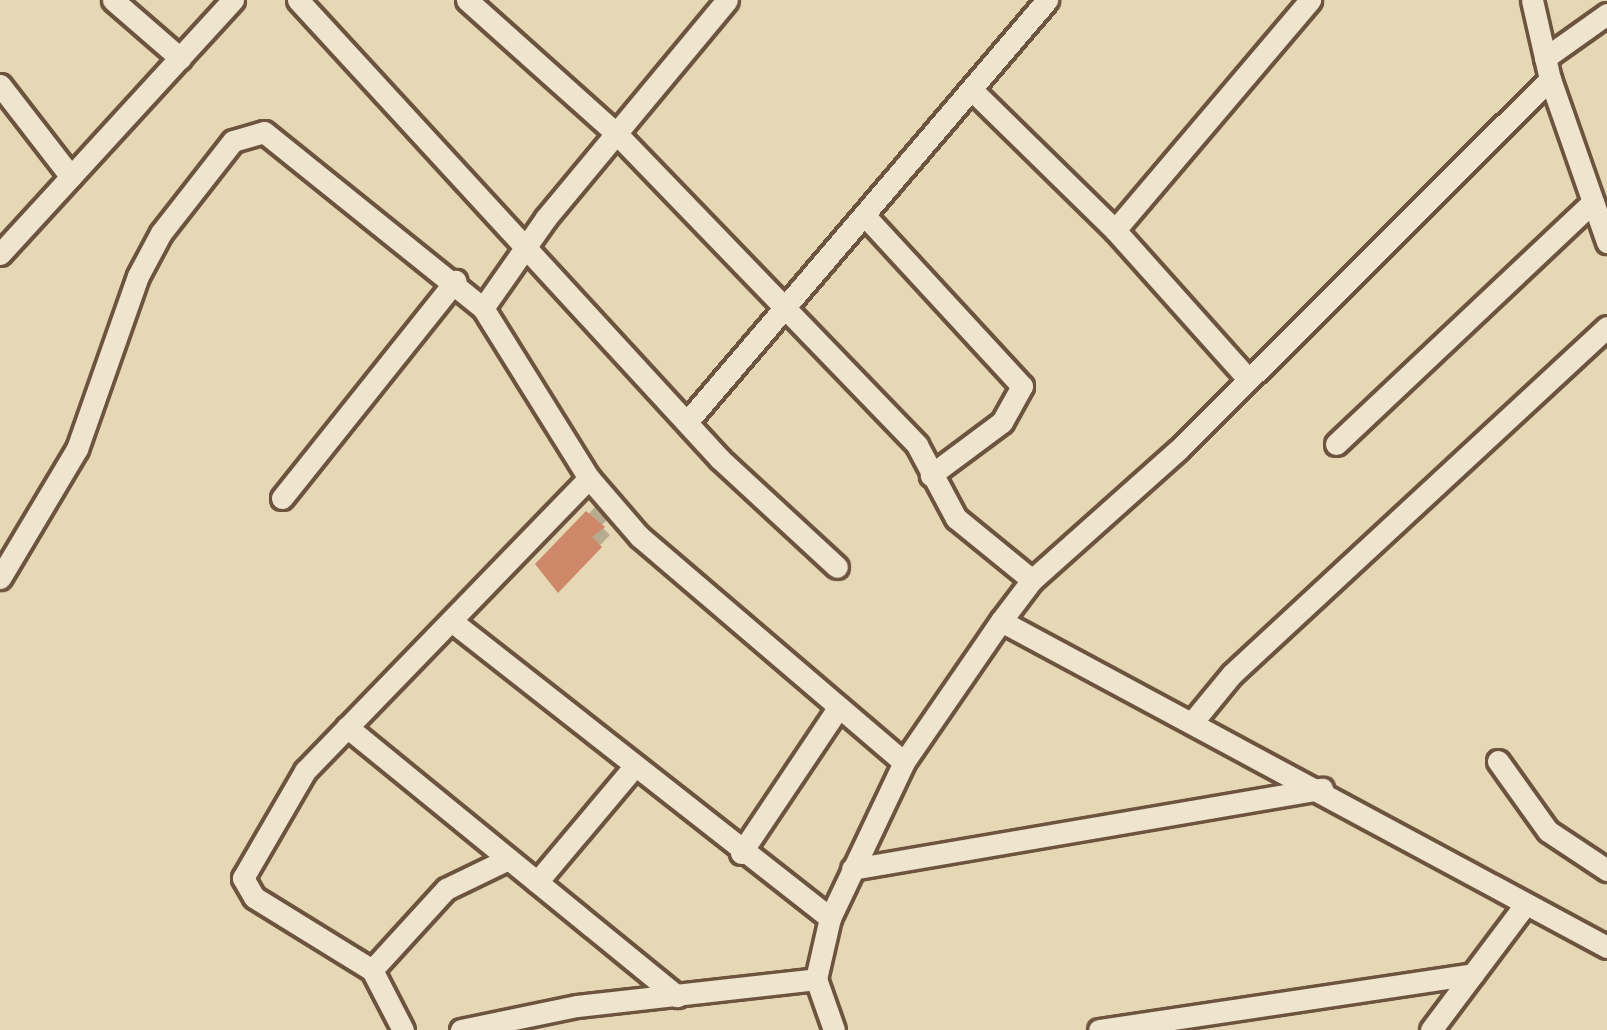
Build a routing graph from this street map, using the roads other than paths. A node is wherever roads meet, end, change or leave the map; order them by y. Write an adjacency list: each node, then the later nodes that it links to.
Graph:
1 (113, 0): 10 (street)
2 (233, 0): 10 (street)
3 (298, 0): 20 (street)
4 (467, 0): 14 (street)
5 (727, 0): 14 (street)
6 (1046, 0): 13 (street)
7 (1310, 0): 18 (street)
8 (1532, 0): 11 (street)
9 (1607, 14): 11 (street)
10 (180, 58): 15 (street)
11 (1548, 68): 16 (street); 26 (street)
12 (0, 85): 15 (street)
13 (973, 91): 17 (street); 18 (street)
14 (616, 134): 20 (street); 24 (street)
15 (71, 177): 21 (street)
16 (1593, 202): 19 (street); 28 (street)
17 (866, 217): 24 (street); 29 (street)
18 (1115, 230): 26 (street)
19 (1607, 242)
20 (530, 243): 23 (street); 27 (street)
21 (0, 254)
22 (455, 281): 23 (street); 31 (street); 33 (street)
23 (483, 308): 30 (street)
24 (784, 315): 27 (street); 29 (street)
25 (1607, 327): 38 (street)
26 (1248, 379): 34 (street)
27 (686, 422): 32 (street)
28 (1336, 444)
29 (931, 475): 34 (street)
30 (589, 478): 36 (street); 37 (street)
31 (282, 498)
32 (837, 567)
33 (0, 578)
34 (1032, 580): 35 (street)
35 (1001, 622): 38 (street); 41 (street)
36 (454, 623): 39 (street); 42 (street)
37 (838, 708): 41 (street); 44 (street)
38 (1195, 719): 43 (street)
39 (347, 727): 45 (street); 52 (street)
40 (1498, 760): 47 (street)
41 (904, 762): 46 (street)
42 (632, 769): 44 (street); 48 (street)
43 (1322, 789): 46 (street); 49 (street)
44 (741, 853): 50 (street)
45 (508, 859): 48 (street); 52 (street)
46 (852, 869): 50 (street)
47 (1607, 870)
48 (537, 882): 55 (street)
49 (1525, 905): 51 (street); 53 (street)
50 (830, 918): 54 (street)
51 (1607, 947)
52 (372, 970): 56 (street)
53 (1473, 974): 59 (street); 60 (street)
54 (816, 979): 55 (street); 58 (street)
55 (677, 996): 57 (street)
56 (403, 1030)
57 (461, 1030)
58 (834, 1030)
59 (1099, 1030)
60 (1431, 1030)

